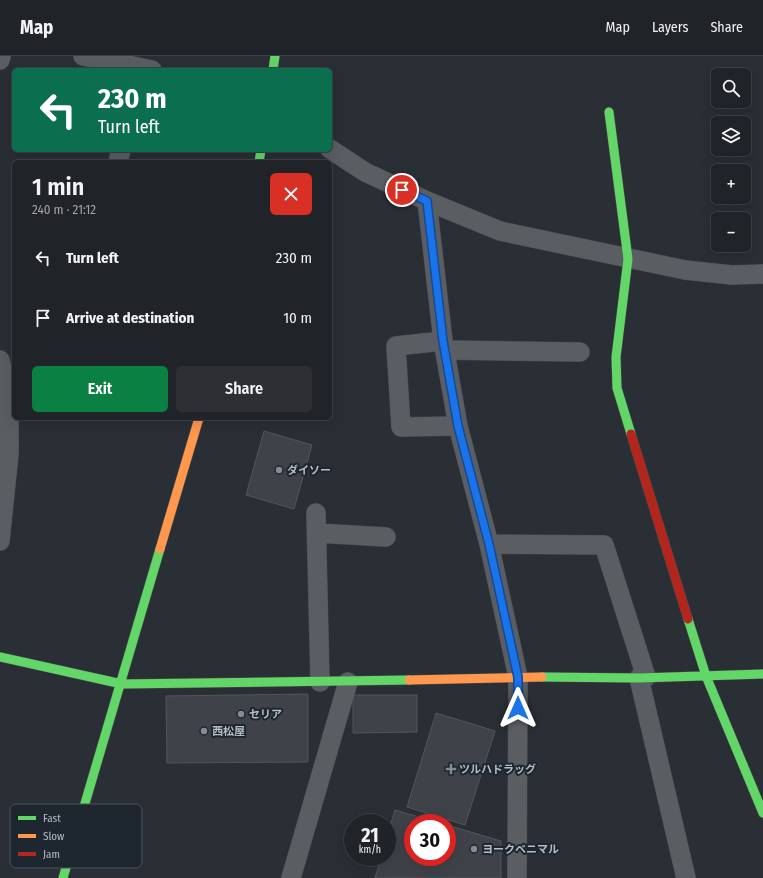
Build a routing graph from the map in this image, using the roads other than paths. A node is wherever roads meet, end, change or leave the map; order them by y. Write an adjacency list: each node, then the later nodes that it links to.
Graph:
1 (1, 56): 4 (street)
2 (83, 56): 5 (street)
3 (275, 56): 6 (street)
4 (0, 60)
5 (139, 68)
6 (273, 68)
7 (610, 112): 10 (street)
8 (332, 150): 9 (street)
9 (427, 201): 10 (street); 12 (street)
10 (628, 259): 11 (street); 25 (street)
11 (763, 274)
12 (444, 345): 13 (street); 17 (street); 17 (street)
13 (580, 352)
14 (0, 360): 15 (street); 21 (street)
15 (12, 363)
16 (198, 420): 30 (street)
17 (458, 426): 22 (street)
18 (316, 512): 19 (street)
19 (317, 533): 20 (street); 28 (street)
20 (386, 537)
21 (0, 540)
22 (489, 544): 26 (street); 27 (street)
23 (0, 657): 30 (street)
24 (763, 674): 25 (street)
25 (706, 676): 27 (street); 32 (street)
26 (518, 677): 27 (street); 29 (street); 36 (street)
27 (643, 678): 37 (street)
28 (320, 682): 29 (street); 30 (street)
29 (348, 682): 35 (street)
30 (122, 684): 31 (street)
31 (86, 804)
32 (763, 813)
33 (66, 868): 34 (street)
34 (63, 878)
35 (291, 878)
36 (517, 878)
37 (686, 878)

